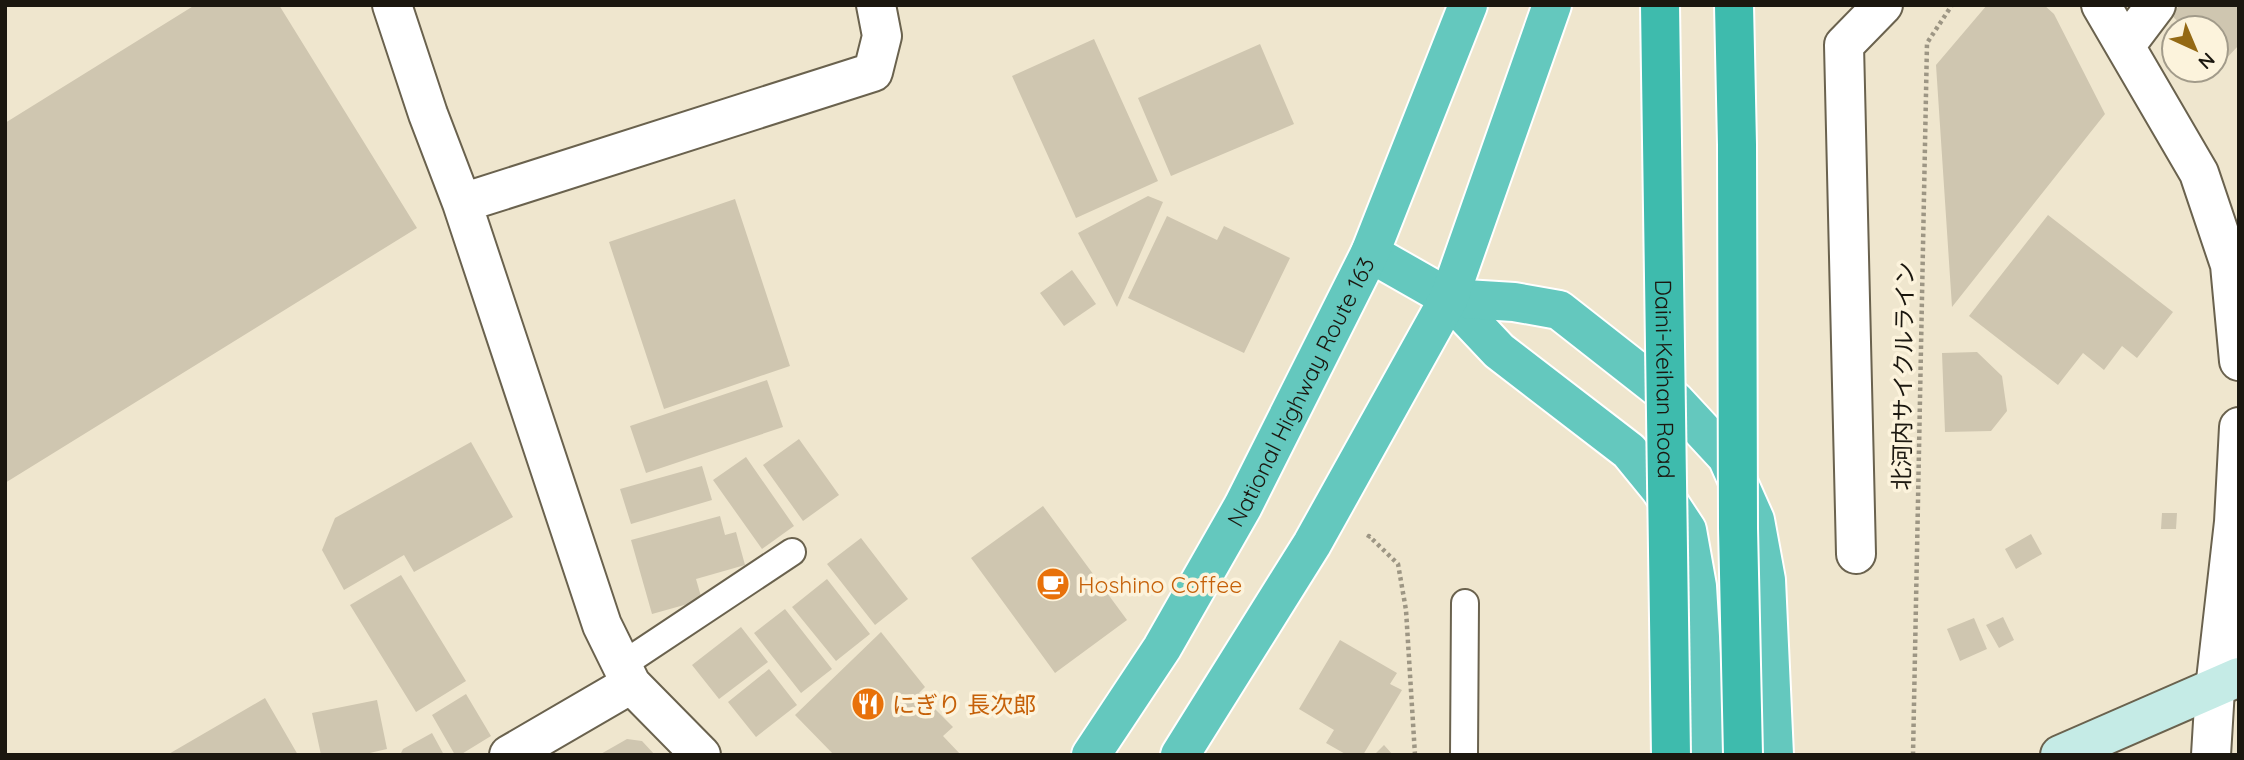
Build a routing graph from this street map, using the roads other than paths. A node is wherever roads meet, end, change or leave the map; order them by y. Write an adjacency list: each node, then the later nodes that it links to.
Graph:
1 (391, 5): 11 (street)
2 (876, 5): 11 (street)
3 (1468, 5): 12 (highway, National Highway Route 163)
4 (1552, 5): 13 (highway)
5 (1660, 5): 26 (highway, Daini-Keihan Road, bridge)
6 (1734, 5): 28 (highway, bridge)
7 (1883, 5): 17 (street)
8 (2101, 5): 10 (street)
9 (2156, 5): 10 (street)
10 (2125, 46): 14 (street)
11 (462, 203): 19 (street)
12 (1370, 253): 13 (highway); 23 (highway, National Highway Route 163)
13 (1449, 298): 24 (highway); 27 (highway); 29 (highway)
14 (2239, 362)
15 (2239, 427): 20 (street)
16 (792, 552): 19 (lane)
17 (1856, 554)
18 (1465, 603): 25 (lane)
19 (627, 675): 21 (street); 22 (street)
20 (2227, 683): 30 (main road); 31 (street)
21 (509, 755)
22 (701, 755)
23 (1091, 755)
24 (1180, 755)
25 (1464, 755)
26 (1671, 755)
27 (1707, 755)
28 (1743, 755)
29 (1774, 755)
30 (2060, 755)
31 (2211, 755)

